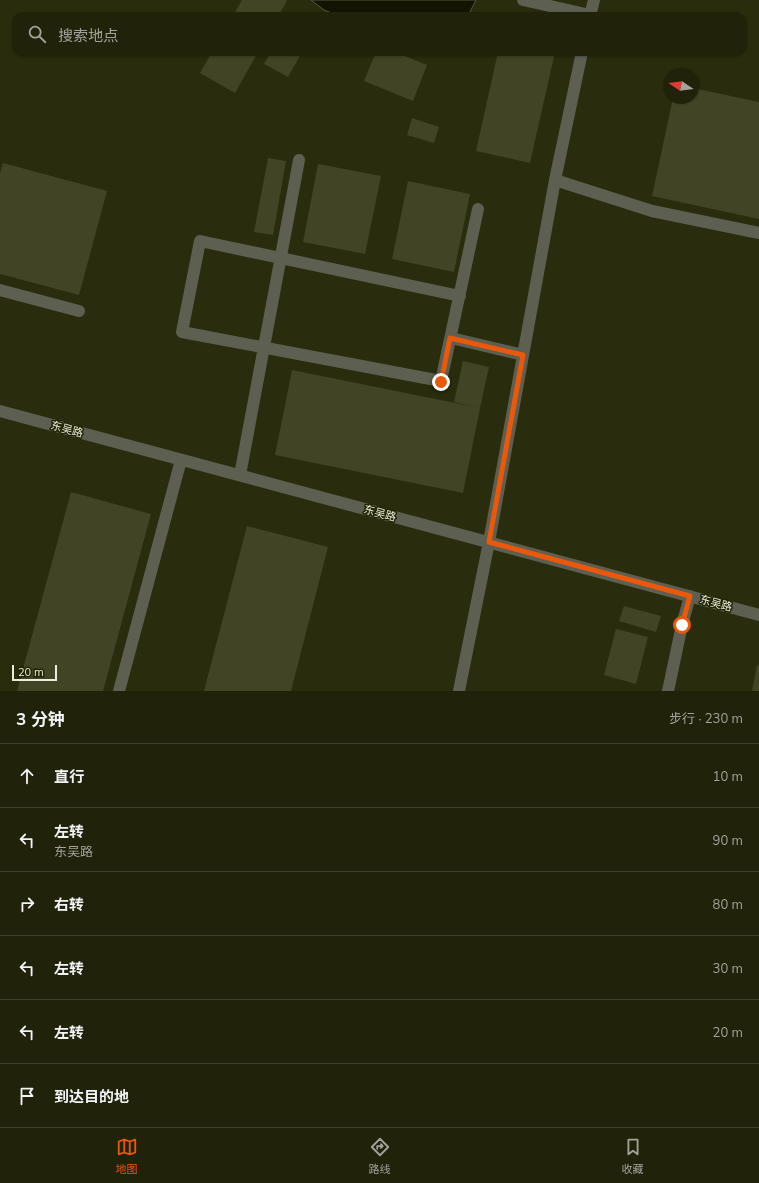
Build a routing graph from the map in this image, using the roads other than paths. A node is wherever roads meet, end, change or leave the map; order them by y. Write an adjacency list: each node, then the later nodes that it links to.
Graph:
1 (523, 0): 3 (street)
2 (594, 0): 4 (street)
3 (577, 12)
4 (591, 12)
5 (581, 56): 7 (street)
6 (299, 160): 10 (street)
7 (554, 180): 9 (street); 16 (street)
8 (478, 209): 12 (street)
9 (759, 233)
10 (281, 258): 12 (street); 15 (street); 15 (street)
11 (0, 290): 13 (street)
12 (460, 296): 14 (street)
13 (79, 311)
14 (450, 338): 15 (street); 16 (street)
15 (264, 348): 19 (street)
16 (523, 355): 20 (street)
17 (0, 411): 18 (street, 东吴路)
18 (181, 460): 19 (street, 东吴路); 23 (street)
19 (240, 476): 20 (street, 东吴路)
20 (489, 542): 21 (street, 东吴路); 24 (street)
21 (690, 596): 22 (street, 东吴路); 25 (street)
22 (759, 615)
23 (119, 691)
24 (459, 691)
25 (668, 691)

